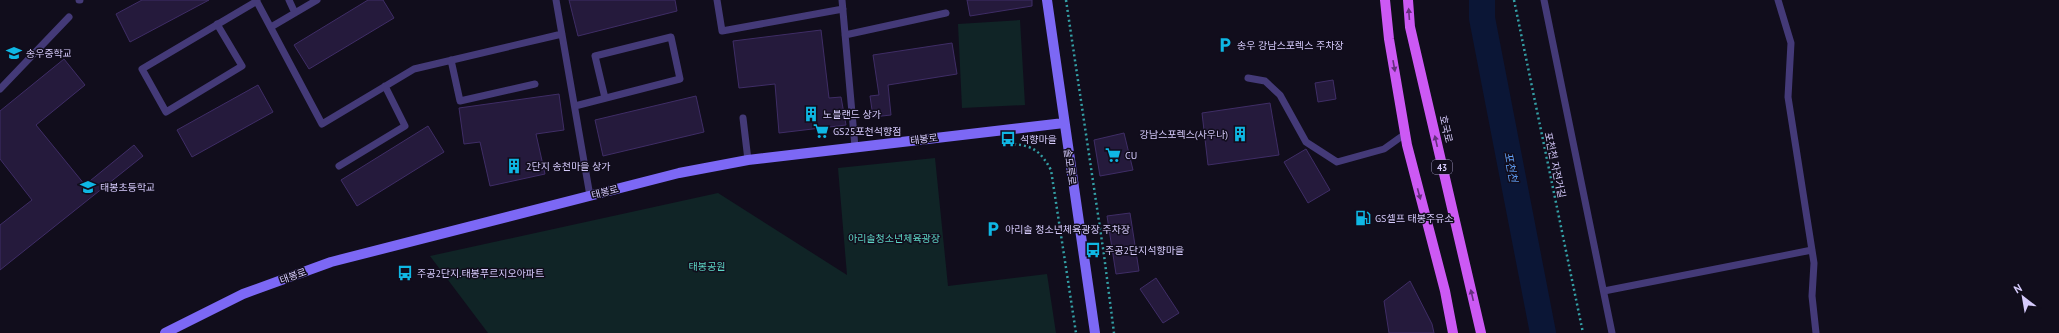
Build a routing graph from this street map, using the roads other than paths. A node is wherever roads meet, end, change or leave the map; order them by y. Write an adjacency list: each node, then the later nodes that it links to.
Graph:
1 (289, 0): 13 (lane)
2 (317, 0): 13 (lane)
3 (556, 0): 18 (lane)
4 (717, 0): 12 (lane)
5 (842, 0): 12 (lane)
6 (1047, 0): 28 (main road, 솔모루로)
7 (1385, 0): 29 (main road, one-way to 29)
8 (1408, 0): 39 (main road, 호국로 / 43, one-way to 8)
9 (1544, 0): 35 (lane)
10 (1778, 0): 34 (lane)
11 (257, 1): 16 (lane); 17 (lane)
12 (843, 8): 19 (lane)
13 (295, 13): 17 (lane)
14 (946, 13): 19 (lane)
15 (69, 17): 24 (lane)
16 (217, 24): 16 (lane)
17 (271, 27): 23 (lane)
18 (562, 34): 20 (lane); 26 (lane)
19 (845, 35): 30 (lane)
20 (451, 60): 22 (lane); 23 (lane)
21 (1248, 78): 29 (lane)
22 (535, 84)
23 (385, 86): 32 (lane)
24 (0, 89)
25 (605, 98): 25 (lane); 26 (lane)
26 (575, 106): 33 (lane)
27 (743, 118): 31 (lane)
28 (1064, 123): 30 (main road, 태봉로); 37 (main road, 솔모루로)
29 (1405, 134): 38 (main road, one-way to 38)
30 (855, 147): 31 (main road, 태봉로)
31 (748, 160): 33 (main road, 태봉로)
32 (339, 166)
33 (590, 196): 36 (main road, 태봉로)
34 (1812, 250): 35 (lane); 41 (lane)
35 (1604, 291): 40 (lane)
36 (165, 333)
37 (1095, 333)
38 (1453, 333)
39 (1481, 333)
40 (1612, 333)
41 (1816, 333)

